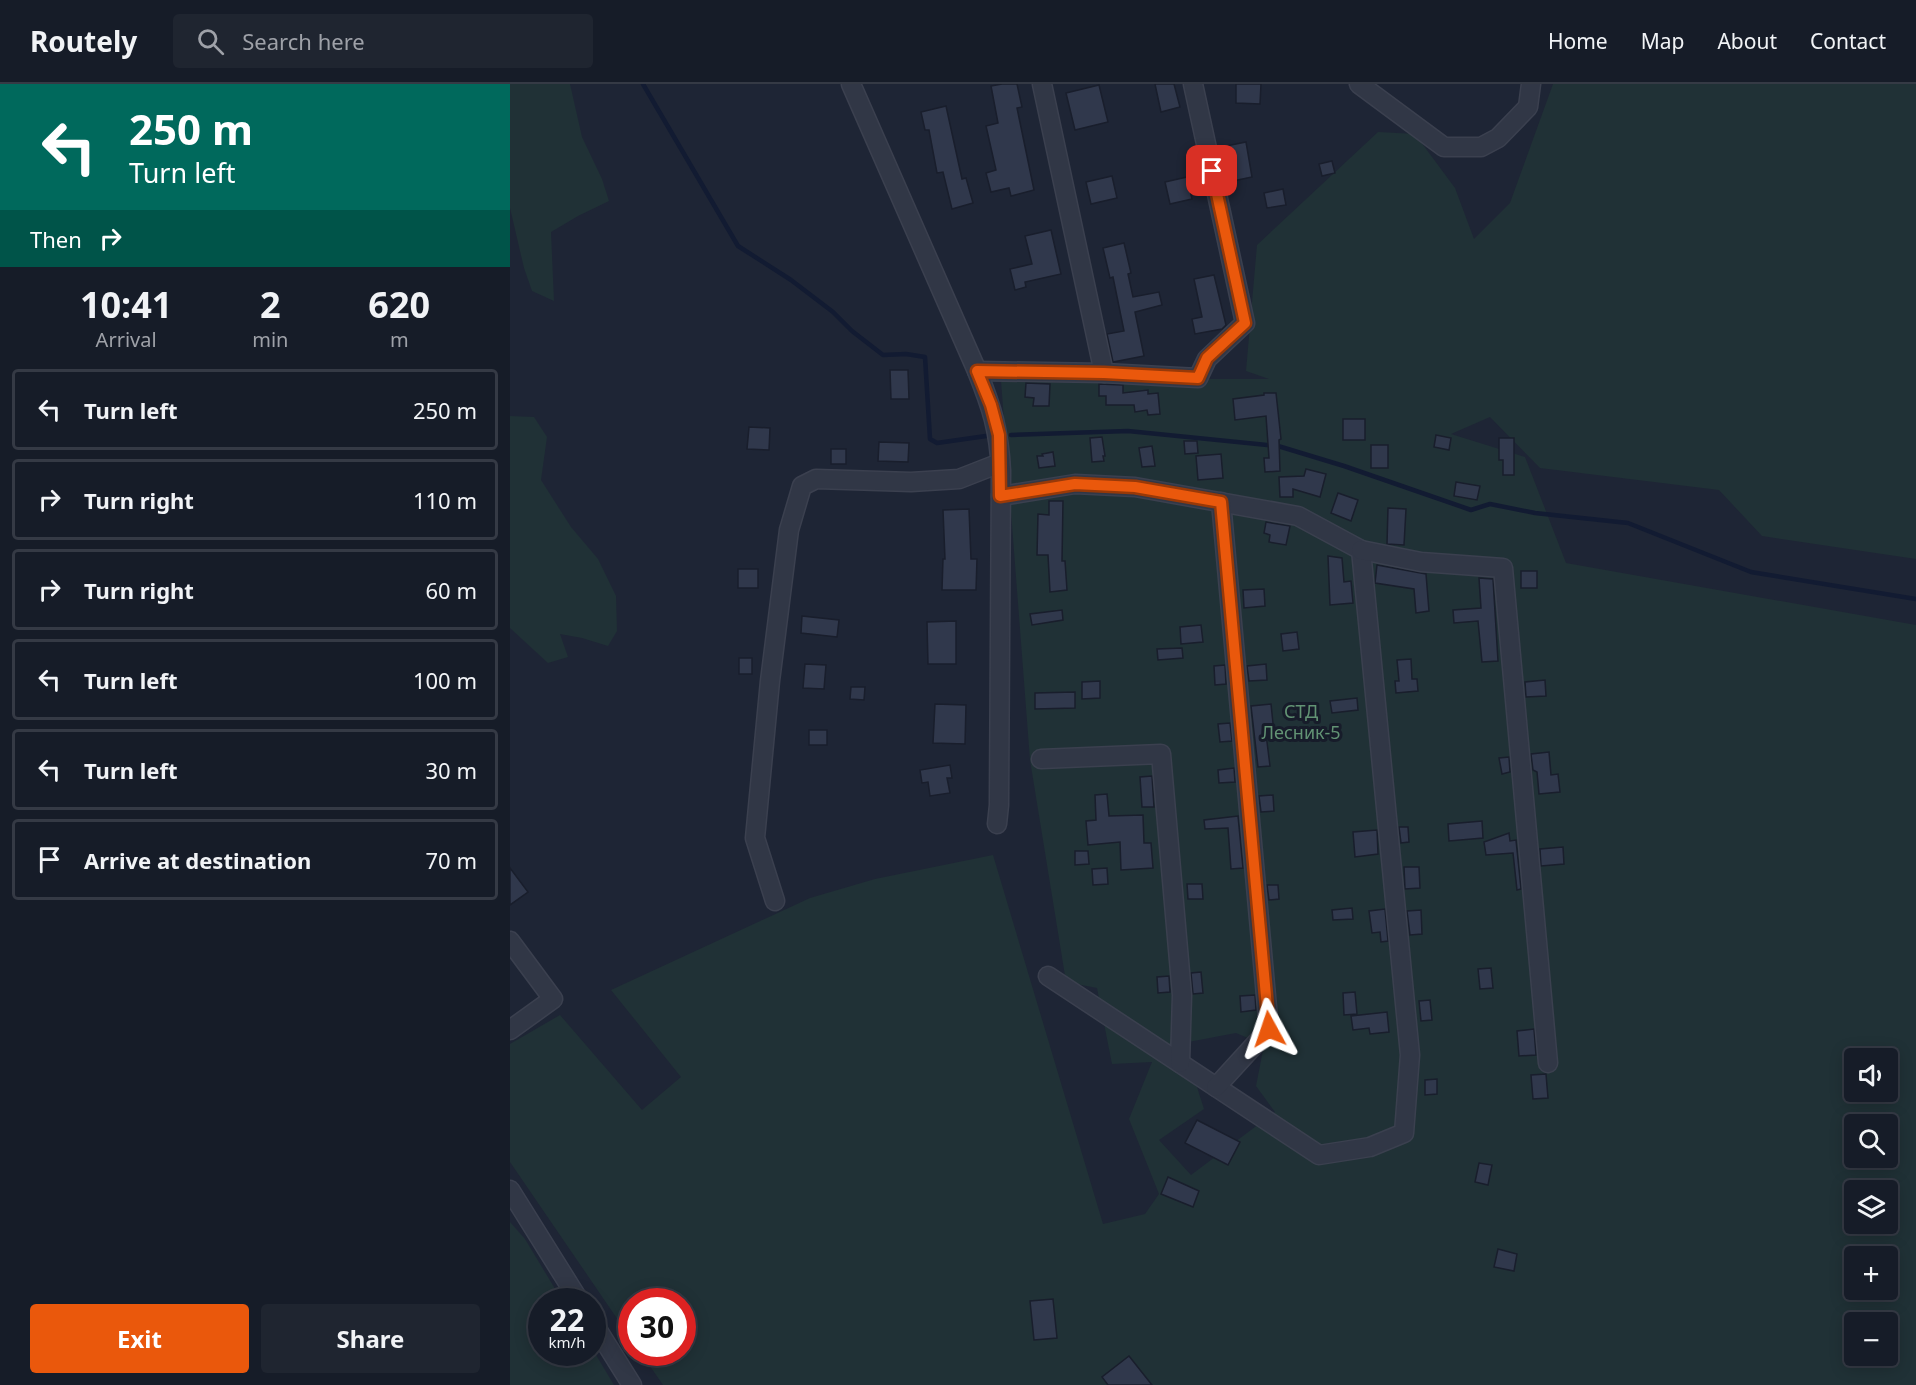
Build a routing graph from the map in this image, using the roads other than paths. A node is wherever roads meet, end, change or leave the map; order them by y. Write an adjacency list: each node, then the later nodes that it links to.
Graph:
1 (851, 84): 6 (street)
2 (1042, 84): 7 (street)
3 (1193, 84): 7 (street)
4 (1359, 84): 5 (street)
5 (1532, 84)
6 (977, 371): 7 (street); 8 (street)
7 (1104, 373)
8 (1000, 463): 9 (street); 14 (street)
9 (1000, 496): 10 (street); 13 (street)
10 (1221, 502): 11 (street); 20 (street)
11 (1361, 550): 19 (street); 20 (street)
12 (1041, 759): 18 (street)
13 (997, 824)
14 (775, 901)
15 (510, 941): 17 (street)
16 (1048, 976): 18 (street)
17 (510, 1030)
18 (1180, 1063): 20 (street)
19 (1548, 1063)
20 (1216, 1086)
21 (510, 1190): 22 (street)
22 (571, 1288)
23 (606, 1343): 24 (street)
24 (633, 1385)

